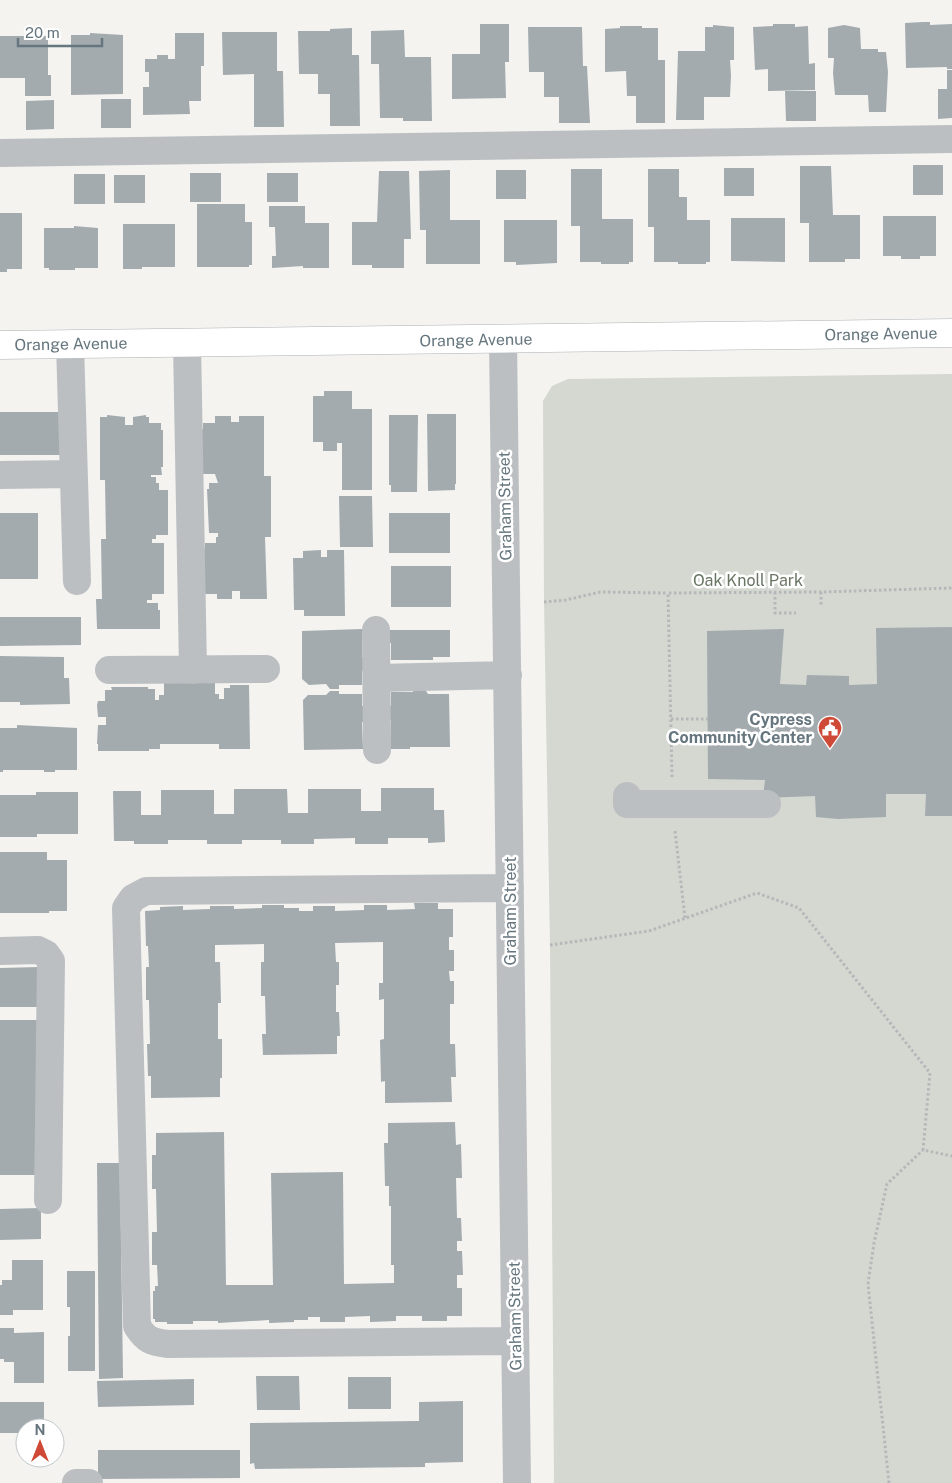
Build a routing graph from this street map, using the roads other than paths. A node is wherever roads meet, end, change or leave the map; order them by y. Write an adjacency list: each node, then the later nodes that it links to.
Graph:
1 (952, 139): 2 (street)
2 (0, 153)
3 (952, 334): 4 (main road, Orange Avenue)
4 (503, 339): 5 (main road, Orange Avenue); 15 (street, Graham Street)
5 (187, 343): 6 (main road, Orange Avenue); 14 (street)
6 (70, 344): 7 (main road, Orange Avenue); 8 (street)
7 (0, 345)
8 (73, 474): 9 (street); 10 (street)
9 (0, 475)
10 (77, 581)
11 (376, 630): 16 (street)
12 (266, 669): 14 (street)
13 (109, 670): 14 (street)
14 (193, 670)
15 (508, 675): 16 (street); 20 (street, Graham Street)
16 (377, 678): 17 (street)
17 (377, 750)
18 (627, 796): 19 (street)
19 (767, 804)
20 (510, 888): 23 (street, Graham Street); 23 (street)
21 (0, 951): 22 (street)
22 (48, 1200)
23 (515, 1341): 26 (street, Graham Street)
24 (76, 1483): 25 (street)
25 (89, 1483)
26 (517, 1483)

